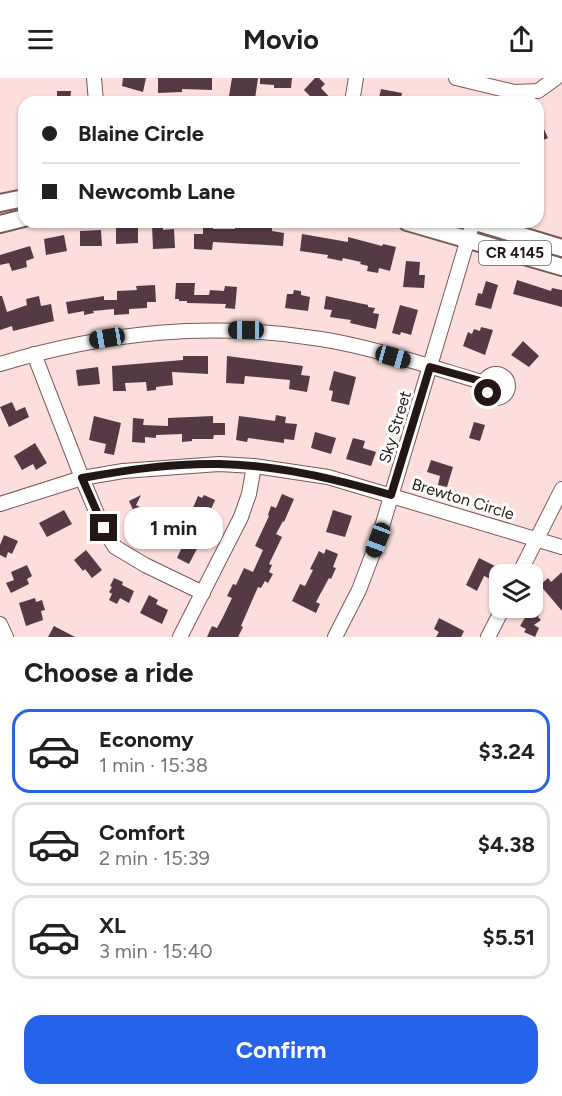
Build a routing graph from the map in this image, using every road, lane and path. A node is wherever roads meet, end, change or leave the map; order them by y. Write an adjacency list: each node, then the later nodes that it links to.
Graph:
1 (94, 78): 5 (street)
2 (356, 78): 6 (street)
3 (456, 78): 4 (street)
4 (556, 78)
5 (96, 96)
6 (353, 96)
7 (18, 199): 8 (main road)
8 (0, 203)
9 (18, 220): 10 (main road)
10 (0, 224)
11 (429, 228): 14 (main road, CR 4145)
12 (473, 228): 14 (street, Sky Street)
13 (495, 228): 15 (main road, CR 4145)
14 (468, 239): 16 (main road, CR 4145); 19 (street, Sky Street)
15 (562, 248)
16 (562, 267)
17 (34, 354): 18 (street); 19 (street); 22 (street)
18 (0, 364)
19 (430, 367): 20 (street); 24 (street, Sky Street)
20 (484, 382)
21 (254, 466): 22 (street, Brewton Circle); 24 (street, Brewton Circle); 29 (street)
22 (82, 478): 25 (street, Brewton Circle); 29 (street)
23 (562, 489): 26 (street)
24 (391, 495): 26 (street, Brewton Circle); 34 (street, Sky Street)
25 (0, 504)
26 (537, 539): 27 (street, Brewton Circle); 28 (street)
27 (562, 547)
28 (524, 564)
29 (202, 593): 33 (street)
30 (498, 618): 35 (street)
31 (0, 624): 32 (street)
32 (6, 637)
33 (180, 637)
34 (335, 637)
35 (488, 637)

